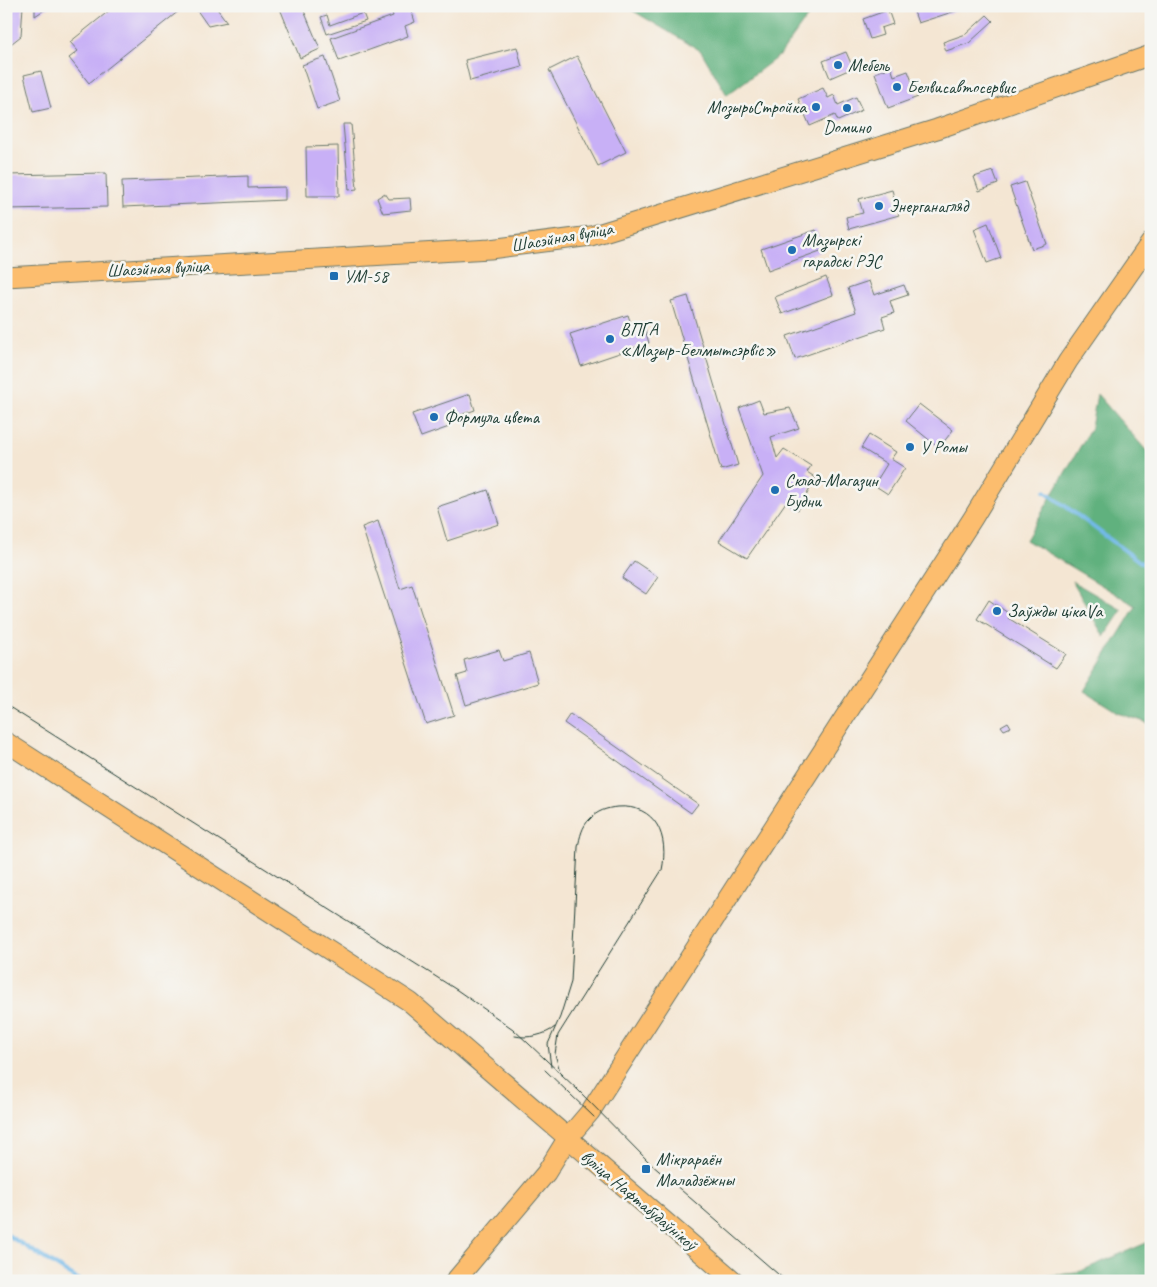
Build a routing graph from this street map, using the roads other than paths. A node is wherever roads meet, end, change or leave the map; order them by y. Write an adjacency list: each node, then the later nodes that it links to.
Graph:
1 (1151, 55): 3 (main road, Шасэйная вуліца)
2 (1151, 242): 5 (main road)
3 (6, 277)
4 (6, 742): 5 (main road)
5 (567, 1139): 6 (main road, вуліца Нафтабудаўнікоў); 7 (main road, вуліца Нафтабудаўнікоў)
6 (455, 1281)
7 (734, 1281)

